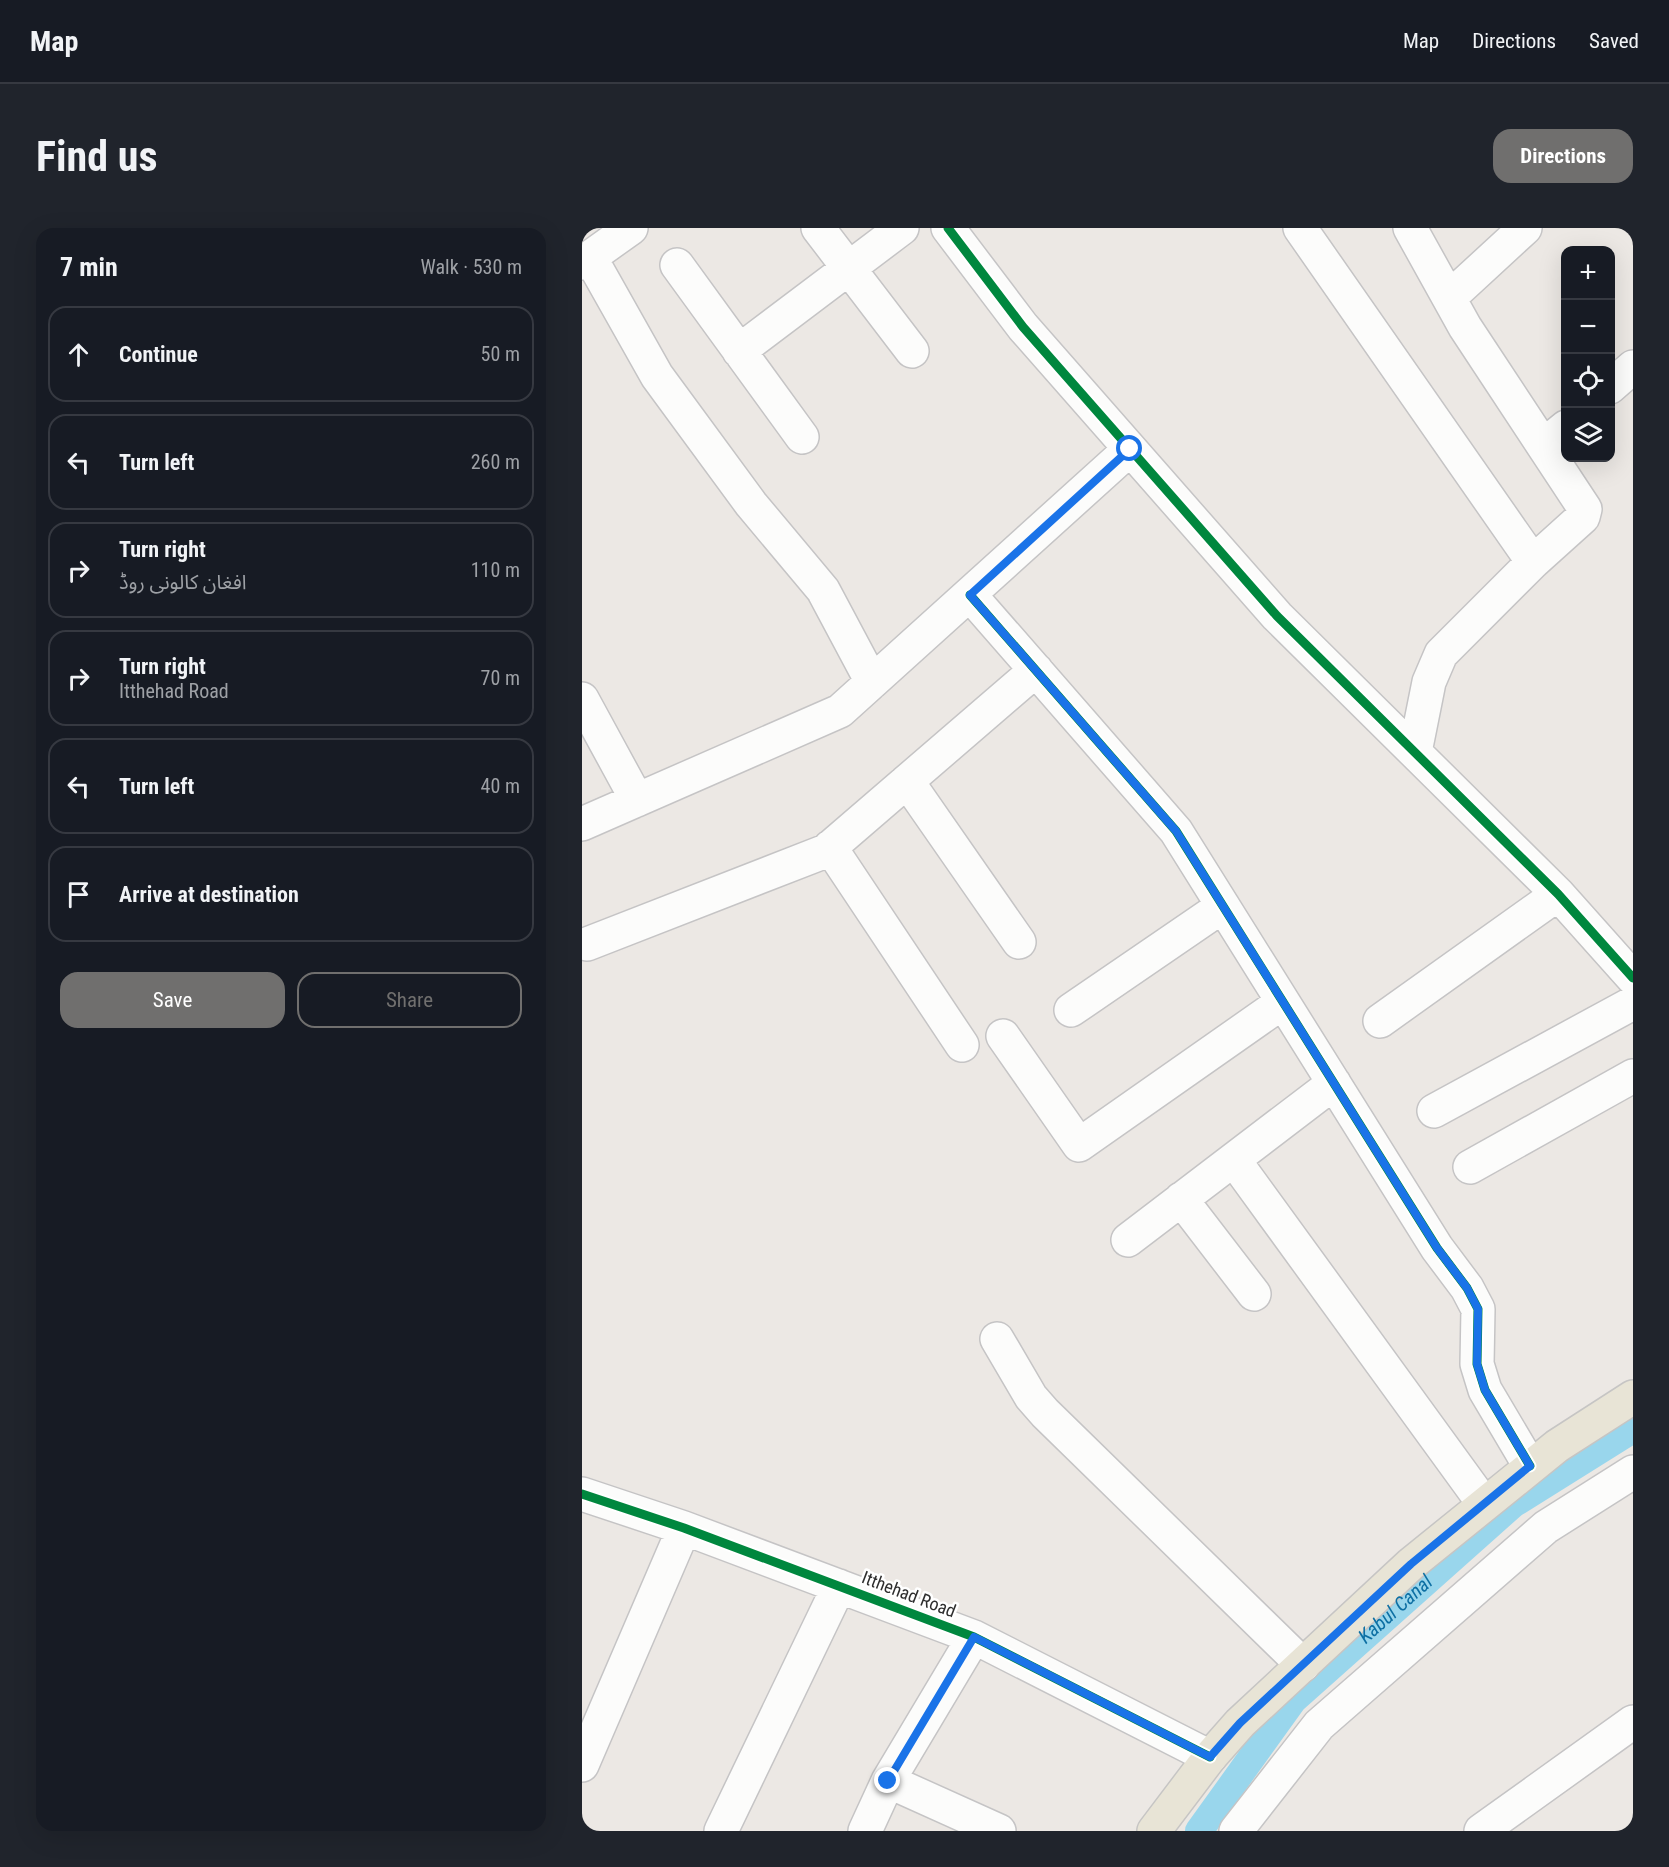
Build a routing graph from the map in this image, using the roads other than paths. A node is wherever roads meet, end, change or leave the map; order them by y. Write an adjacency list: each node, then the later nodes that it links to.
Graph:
1 (631, 228): 8 (street)
2 (818, 228): 10 (street)
3 (902, 228): 10 (street)
4 (948, 228): 18 (street)
5 (1300, 228): 19 (street)
6 (1410, 228): 11 (street)
7 (1525, 228): 11 (street)
8 (586, 260): 22 (street)
9 (676, 265): 12 (street)
10 (849, 268): 12 (street); 13 (street)
11 (1449, 298): 16 (street)
12 (739, 351): 17 (street)
13 (912, 351)
14 (1633, 367): 15 (street)
15 (1615, 383)
16 (1555, 436): 19 (street)
17 (802, 437)
18 (1130, 449): 20 (street); 24 (street)
19 (1533, 562): 24 (street)
20 (970, 595): 21 (street); 22 (street)
21 (1035, 670): 25 (street); 30 (street)
22 (872, 682): 26 (street)
23 (582, 699): 26 (street)
24 (1415, 752): 29 (street)
25 (907, 781): 28 (street); 31 (street)
26 (637, 800): 27 (street)
27 (582, 824)
28 (830, 847): 32 (street); 39 (street)
29 (1558, 894): 33 (street); 37 (street)
30 (1223, 906): 34 (street); 36 (street)
31 (1019, 942)
32 (587, 944)
33 (1633, 978)
34 (1284, 1002): 38 (street); 41 (street)
35 (1633, 1003): 42 (street)
36 (1071, 1010)
37 (1380, 1021)
38 (1003, 1036)
39 (962, 1045)
40 (1633, 1076): 44 (street)
41 (1334, 1083): 43 (street); 50 (street)
42 (1434, 1111)
43 (1234, 1160): 45 (street); 53 (street)
44 (1470, 1167)
45 (1181, 1199): 46 (street); 47 (street)
46 (1128, 1240)
47 (1254, 1294)
48 (997, 1339): 57 (street)
49 (1633, 1397): 50 (main road)
50 (1530, 1466): 53 (main road)
51 (1633, 1472): 66 (street)
52 (582, 1494): 54 (street, Itthehad Road)
53 (1484, 1504): 57 (main road)
54 (684, 1528): 55 (street, Itthehad Road); 60 (street)
55 (839, 1586): 56 (street, Itthehad Road); 62 (street)
56 (974, 1637): 59 (street, Itthehad Road); 61 (street)
57 (1303, 1665): 59 (main road)
58 (1633, 1722): 67 (street)
59 (1210, 1757): 65 (main road)
60 (582, 1765)
61 (888, 1781): 63 (street); 64 (street)
62 (721, 1831)
63 (865, 1831)
64 (999, 1831)
65 (1154, 1831)
66 (1236, 1831)
67 (1481, 1831)

